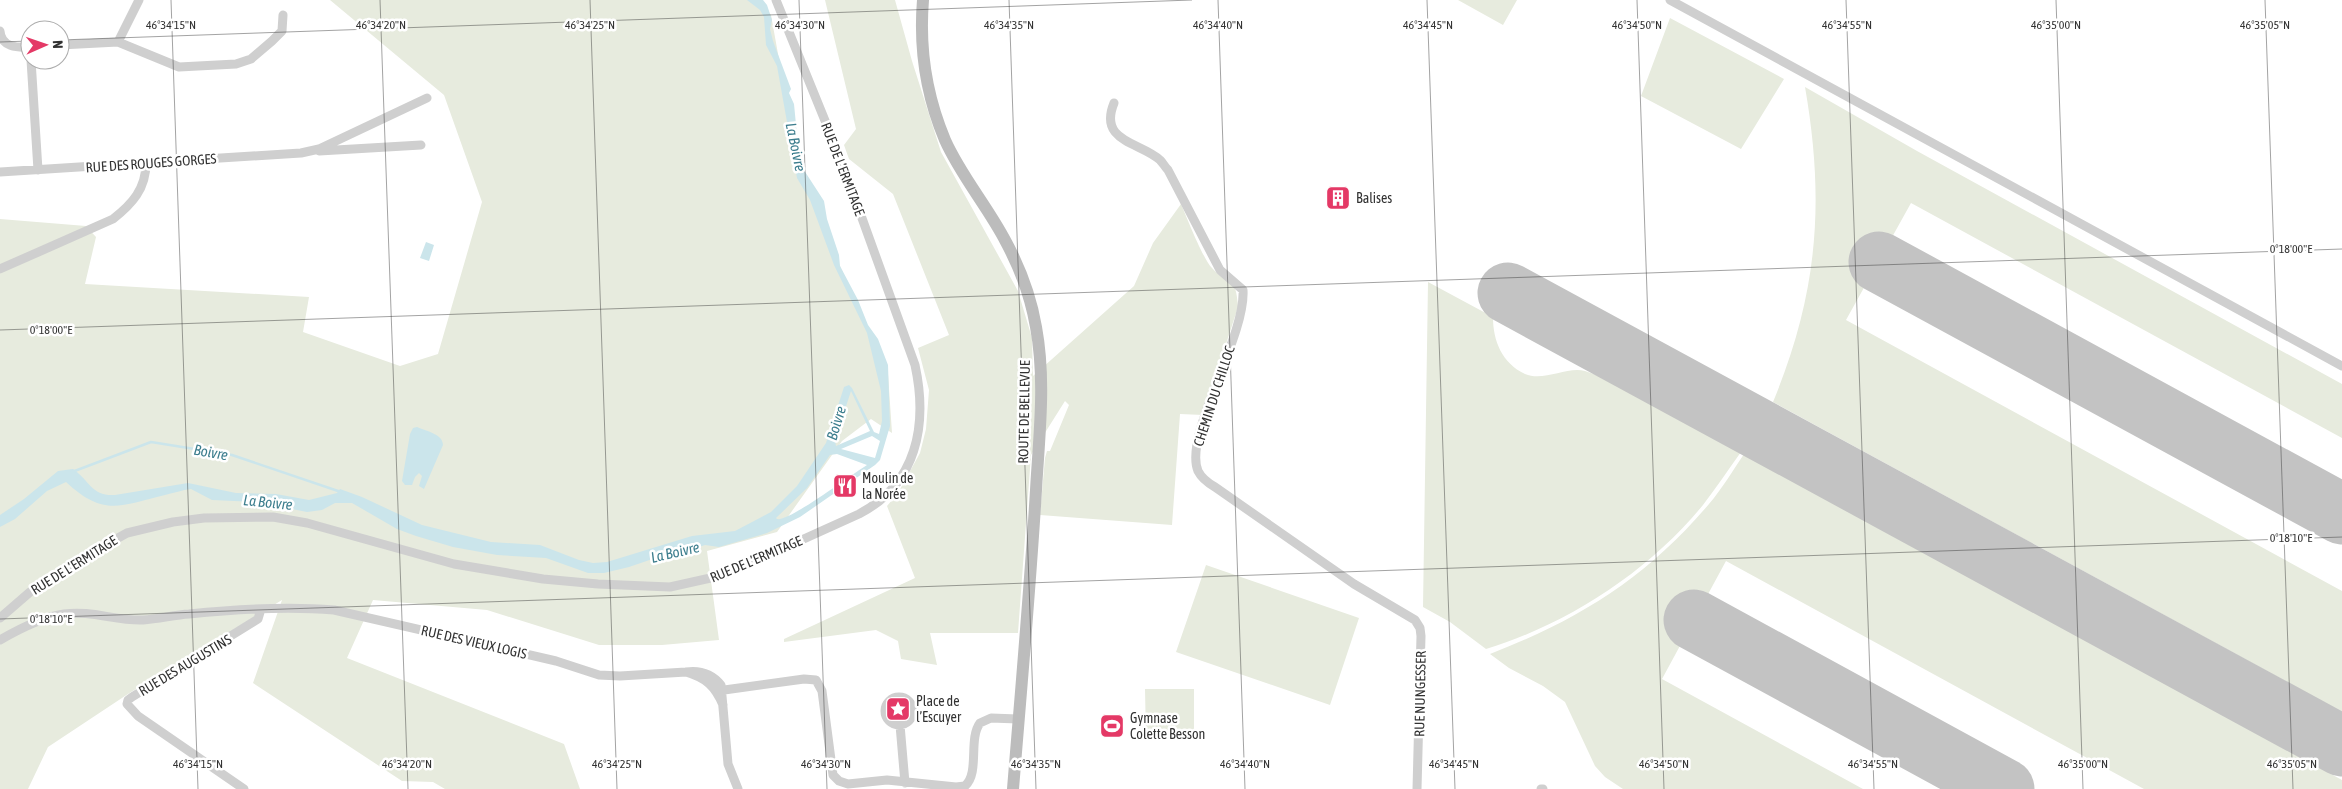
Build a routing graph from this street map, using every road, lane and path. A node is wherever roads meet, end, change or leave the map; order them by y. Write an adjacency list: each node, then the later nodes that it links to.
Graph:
1 (139, 0): 7 (street)
2 (776, 0): 21 (street, RUE DE L’ERMITAGE)
3 (923, 0): 25 (street, ROUTE DE BELLEVUE)
4 (1670, 0): 19 (street)
5 (283, 16): 7 (street)
6 (0, 31): 9 (street)
7 (118, 42): 8 (street)
8 (70, 44)
9 (20, 47)
10 (31, 70): 16 (street)
11 (426, 98): 14 (street, RUE DES ROUGES GORGES)
12 (1114, 102): 22 (street, CHEMIN DU CHILLOC)
13 (421, 145): 14 (street, RUE DES ROUGES GORGES)
14 (301, 153): 15 (street, RUE DES ROUGES GORGES)
15 (146, 163): 16 (street, RUE DES ROUGES GORGES); 18 (street)
16 (38, 170): 17 (street, RUE DES ROUGES GORGES)
17 (0, 172)
18 (0, 269)
19 (2342, 366)
20 (261, 609): 23 (street, RUE DES VIEUX LOGIS); 24 (street, RUE DES VIEUX LOGIS); 28 (street, RUE DES AUGUSTINS)
21 (0, 618)
22 (1420, 628): 31 (street, RUE NUNGESSER)
23 (0, 640)
24 (719, 691): 27 (street); 29 (street)
25 (1019, 720): 27 (street); 30 (street, ROUTE DE BELLEVUE)
26 (900, 725): 27 (street)
27 (905, 783)
28 (244, 789)
29 (738, 789)
30 (1013, 789)
31 (1418, 789)

